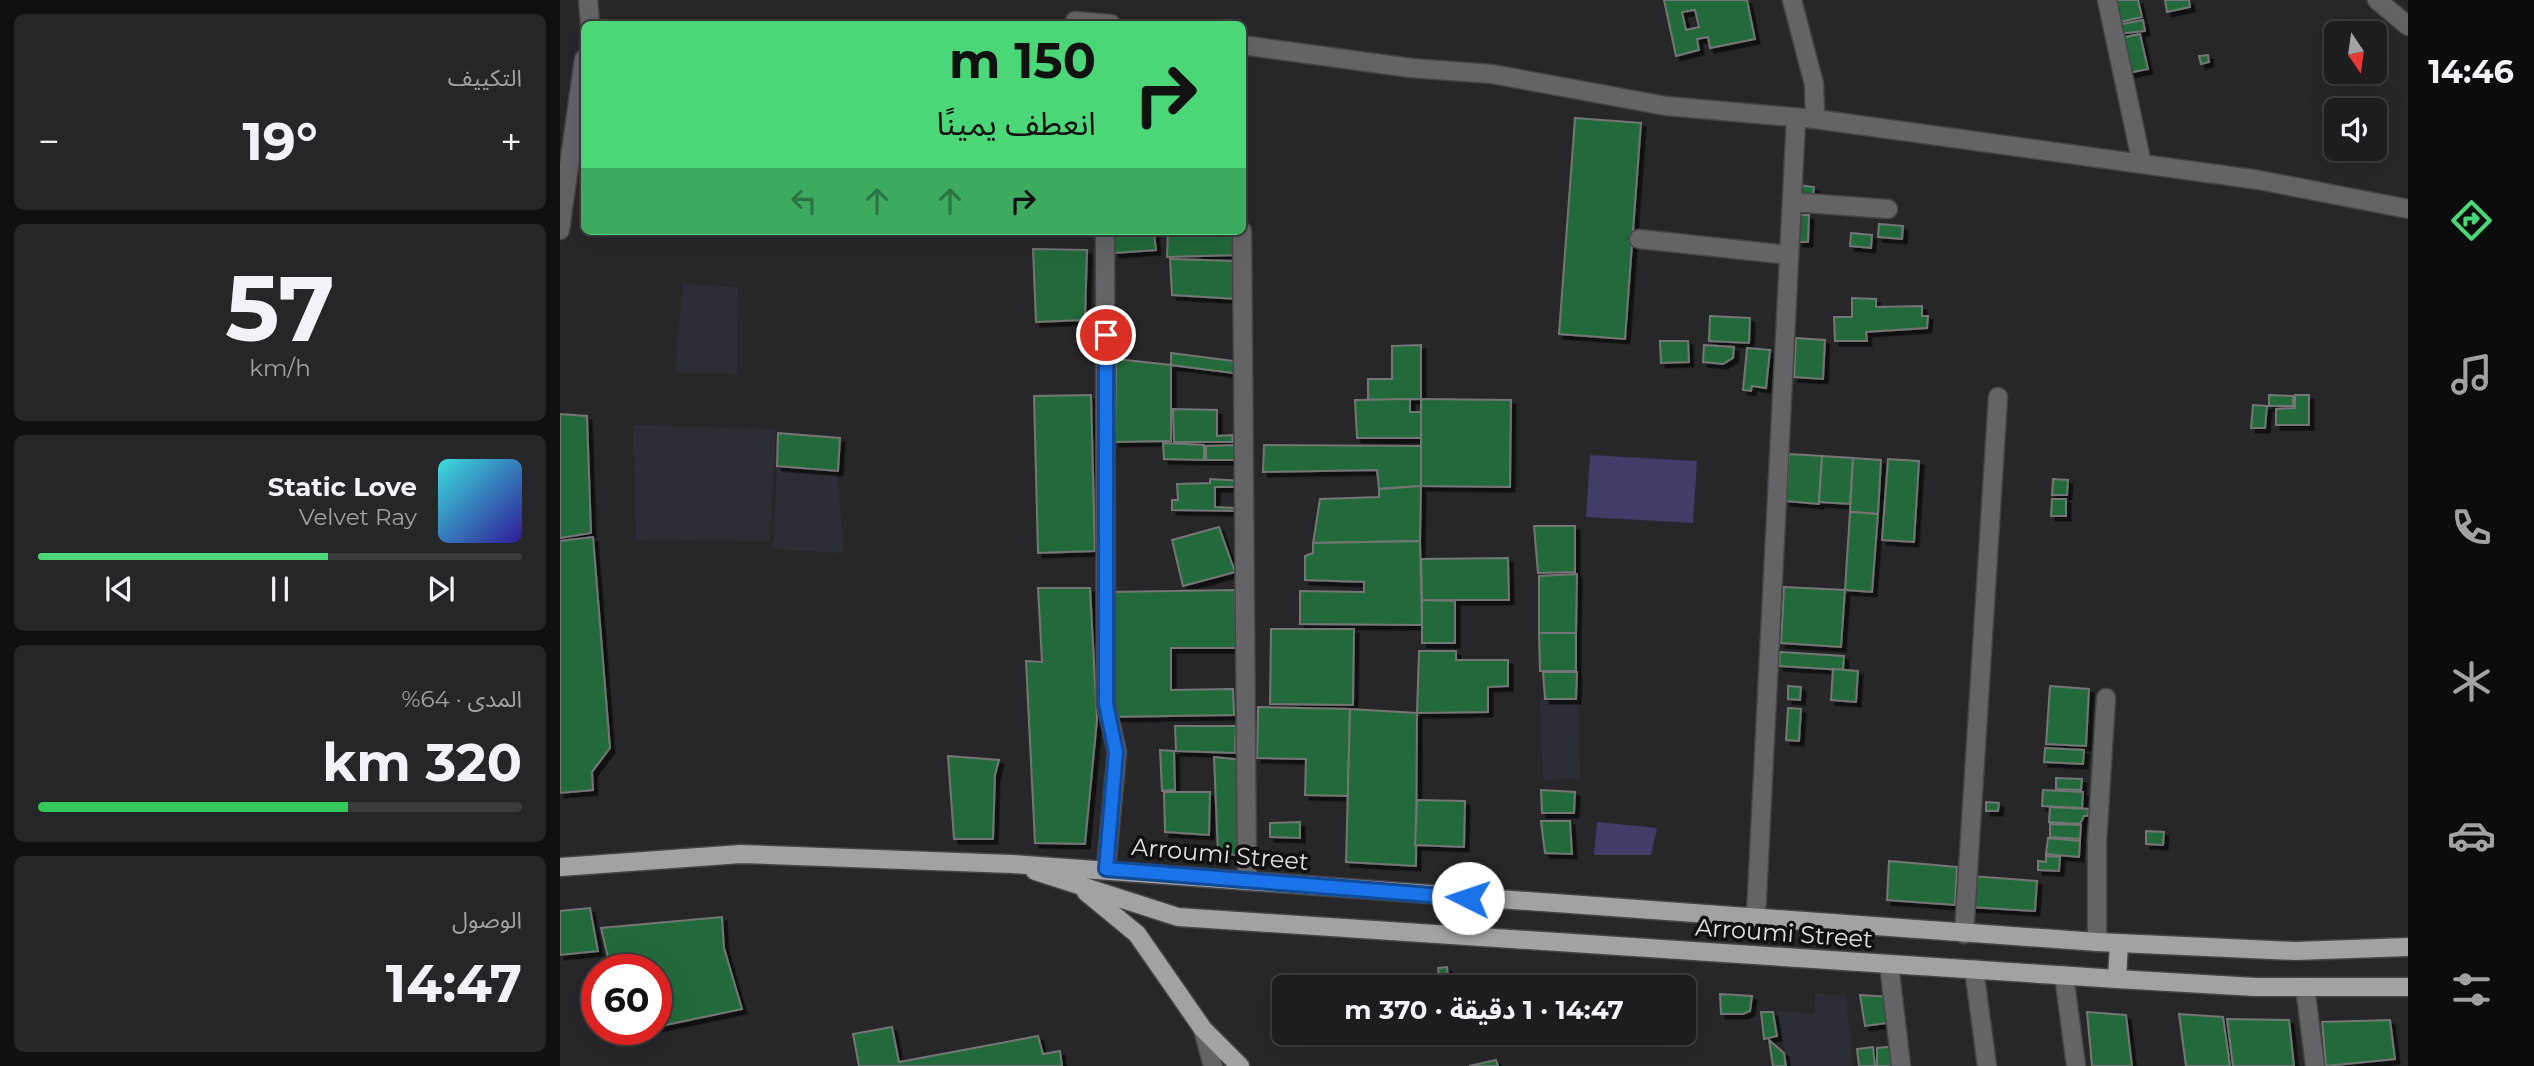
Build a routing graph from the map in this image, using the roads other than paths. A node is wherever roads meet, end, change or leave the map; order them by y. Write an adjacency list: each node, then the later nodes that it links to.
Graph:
1 (588, 0): 5 (street)
2 (1792, 0): 10 (street)
3 (2107, 0): 11 (street)
4 (2377, 0): 6 (street)
5 (590, 21)
6 (2408, 26)
7 (1246, 45): 9 (street)
8 (581, 80): 15 (street)
9 (1796, 119): 10 (street); 12 (street)
10 (1815, 119): 11 (street)
11 (2142, 164): 14 (street)
12 (1792, 202): 13 (street); 19 (street)
13 (1888, 209)
14 (2408, 209)
15 (560, 230)
16 (1105, 235): 24 (street)
17 (1242, 235): 25 (street)
18 (1639, 239): 19 (street)
19 (1789, 256): 27 (street)
20 (1998, 397): 28 (street)
21 (2106, 698): 29 (street)
22 (1012, 864): 23 (main road); 24 (main road, Arroumi Street); 26 (main road, Arroumi Street)
23 (560, 867)
24 (1106, 869): 25 (main road, Arroumi Street)
25 (1247, 881): 27 (main road, Arroumi Street)
26 (1078, 885): 32 (main road, Arroumi Street); 38 (main road)
27 (1756, 916): 28 (main road, Arroumi Street)
28 (1964, 934): 29 (main road, Arroumi Street)
29 (2097, 942): 30 (main road, Arroumi Street)
30 (2119, 943): 31 (main road, Arroumi Street); 35 (main road)
31 (2408, 947)
32 (1889, 964): 33 (main road, Arroumi Street); 41 (street)
33 (1975, 969): 34 (main road, Arroumi Street); 42 (street)
34 (2064, 975): 35 (main road, Arroumi Street); 43 (street)
35 (2117, 979): 36 (main road, Arroumi Street)
36 (2305, 987): 37 (main road, Arroumi Street); 44 (street)
37 (2408, 987)
38 (1203, 1029): 39 (street); 40 (main road)
39 (1213, 1066)
40 (1240, 1066)
41 (1901, 1066)
42 (1987, 1066)
43 (2076, 1066)
44 (2315, 1066)

